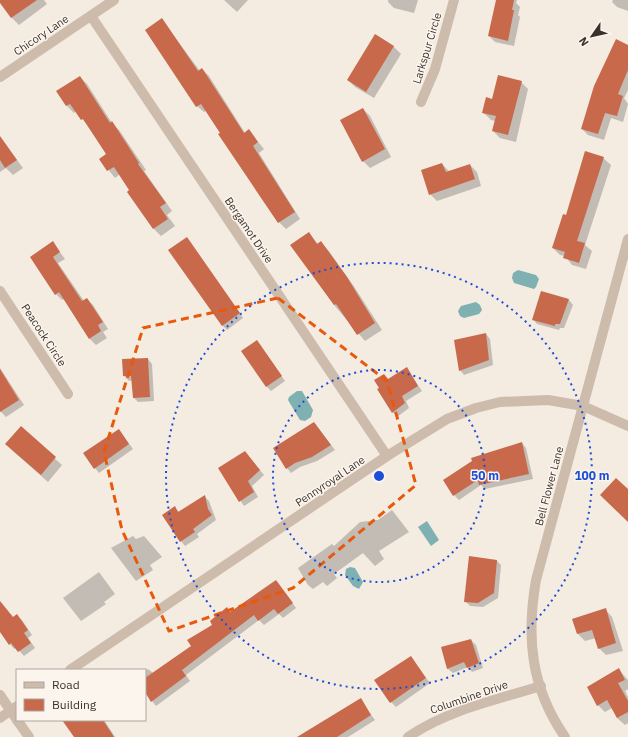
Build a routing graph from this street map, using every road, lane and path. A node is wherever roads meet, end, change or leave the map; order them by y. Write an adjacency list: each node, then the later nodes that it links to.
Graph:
1 (114, 0): 3 (street, Chicory Lane)
2 (454, 0): 5 (street, Larkspur Circle)
3 (91, 16): 4 (street, Chicory Lane); 11 (street, Bergamot Drive)
4 (0, 77)
5 (421, 102)
6 (628, 239): 9 (street, Bell Flower Lane)
7 (0, 291): 8 (street, Peacock Circle)
8 (68, 394)
9 (582, 406): 10 (street, Pennyroyal Lane); 11 (street, Pennyroyal Lane); 13 (street, Bell Flower Lane)
10 (628, 426)
11 (387, 456): 12 (street, Pennyroyal Lane)
12 (71, 669)
13 (541, 686): 19 (street, Columbine Drive); 20 (street, Bell Flower Lane)
14 (0, 695): 15 (street)
15 (14, 708): 16 (street)
16 (0, 718)
17 (18, 721): 18 (street)
18 (29, 737)
19 (408, 737)
20 (565, 737)

